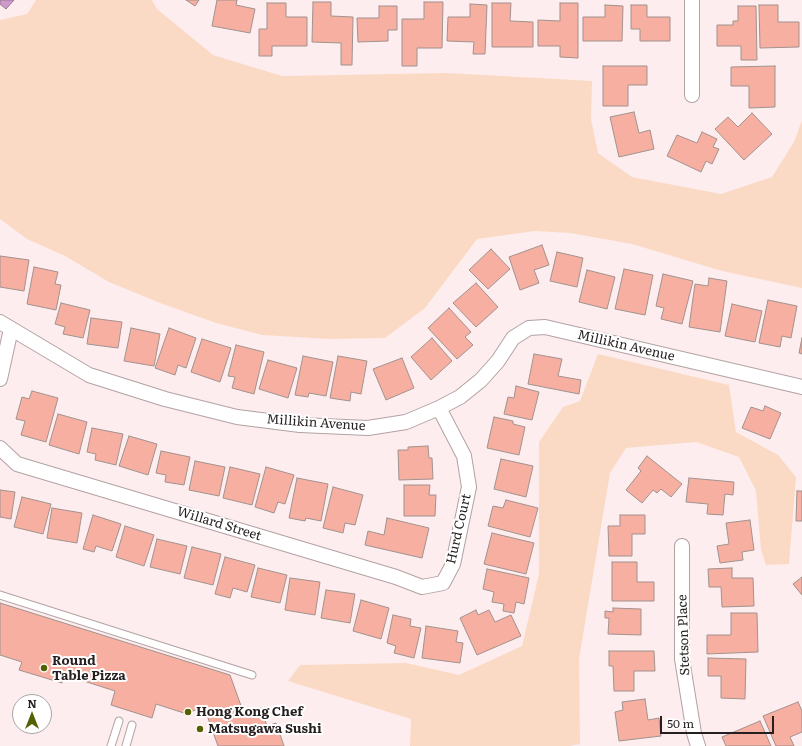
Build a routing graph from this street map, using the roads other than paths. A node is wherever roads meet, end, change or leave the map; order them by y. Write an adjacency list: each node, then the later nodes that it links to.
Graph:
1 (692, 0): 2 (street)
2 (692, 95)
3 (6, 325): 4 (street); 6 (street, Millikin Avenue)
4 (0, 379)
5 (802, 387): 6 (street, Millikin Avenue)
6 (440, 408): 9 (street, Hurd Court)
7 (0, 448): 9 (street, Willard Street)
8 (682, 546): 16 (street, Stetson Place)
9 (443, 583)
10 (0, 595): 11 (lane)
11 (252, 675)
12 (119, 721): 14 (lane)
13 (132, 725): 15 (lane)
14 (111, 746)
15 (126, 746)
16 (698, 746)

